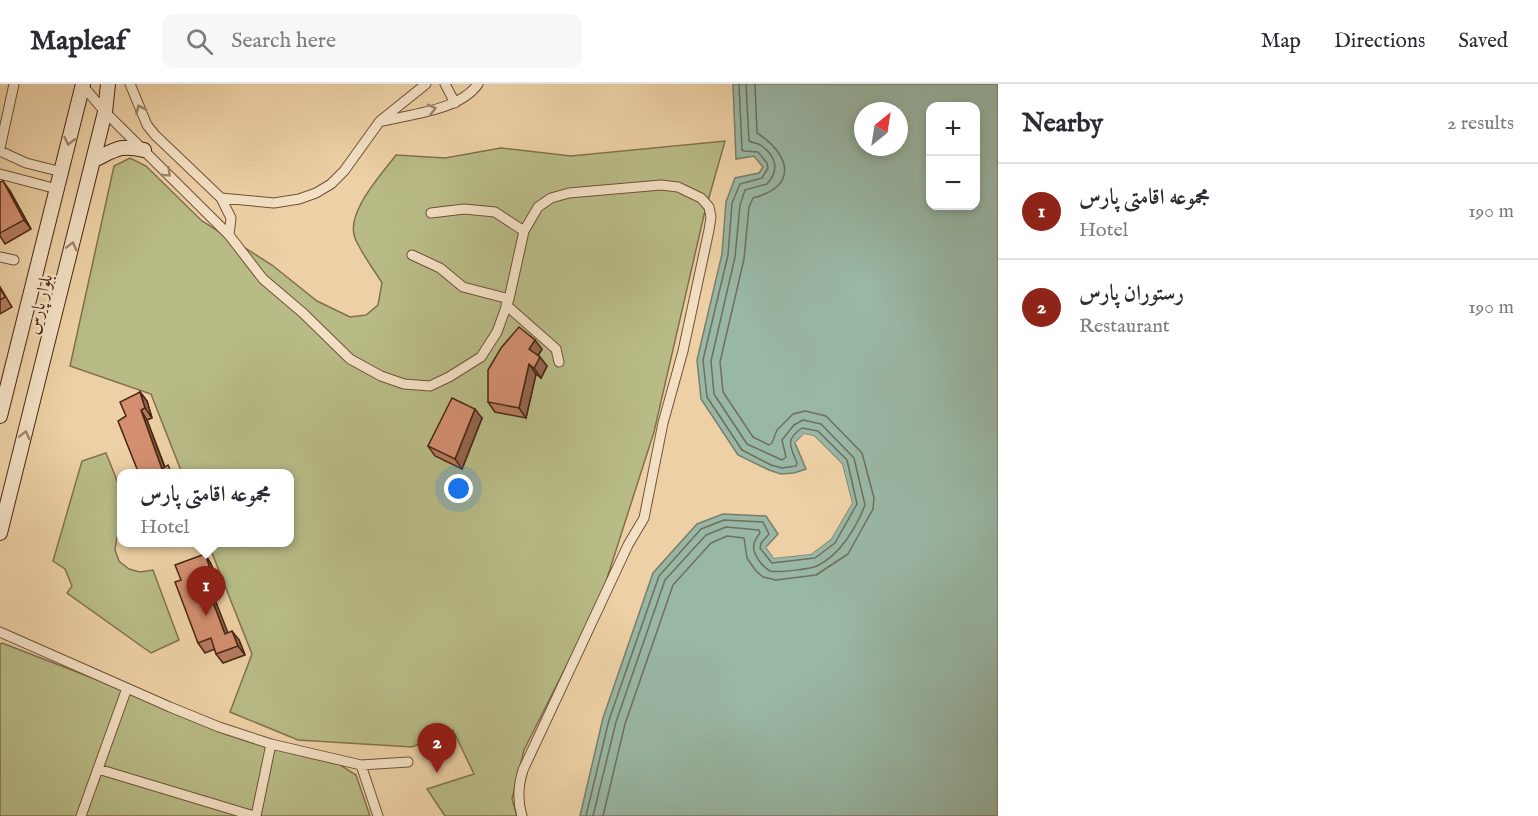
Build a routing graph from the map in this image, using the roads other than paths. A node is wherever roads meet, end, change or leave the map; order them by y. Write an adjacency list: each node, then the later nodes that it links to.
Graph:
1 (14, 84): 11 (street)
2 (108, 84): 9 (main road, بلوار پارس)
3 (130, 84): 17 (street, one-way to 3)
4 (426, 84): 10 (street)
5 (445, 84): 8 (street)
6 (478, 84): 8 (street)
7 (83, 85): 9 (street); 14 (main road, بلوار پارس, one-way to 14)
8 (455, 103): 10 (street, one-way to 8)
9 (105, 112): 12 (street); 13 (main road, بلوار پارس)
10 (380, 122): 17 (street)
11 (0, 149): 14 (street)
12 (144, 150): 13 (main road); 20 (street, one-way to 20)
13 (94, 160): 27 (main road, بلوار پارس, one-way to 13)
14 (62, 172): 16 (main road, بلوار پارس)
15 (0, 174): 16 (street)
16 (57, 189): 26 (main road, بلوار پارس)
17 (221, 198): 20 (street)
18 (431, 213): 19 (street)
19 (524, 231): 24 (street); 37 (street)
20 (229, 235): 24 (street)
21 (412, 255): 24 (street)
22 (0, 257): 23 (street)
23 (14, 260)
24 (508, 302): 25 (street)
25 (560, 362)
26 (0, 416)
27 (0, 533)
28 (0, 632): 29 (street)
29 (127, 688): 30 (street); 33 (street)
30 (271, 744): 32 (street); 35 (street)
31 (408, 762): 32 (street)
32 (361, 765): 36 (street)
33 (98, 769): 34 (street); 35 (street)
34 (81, 816)
35 (255, 816)
36 (378, 816)
37 (522, 816)

